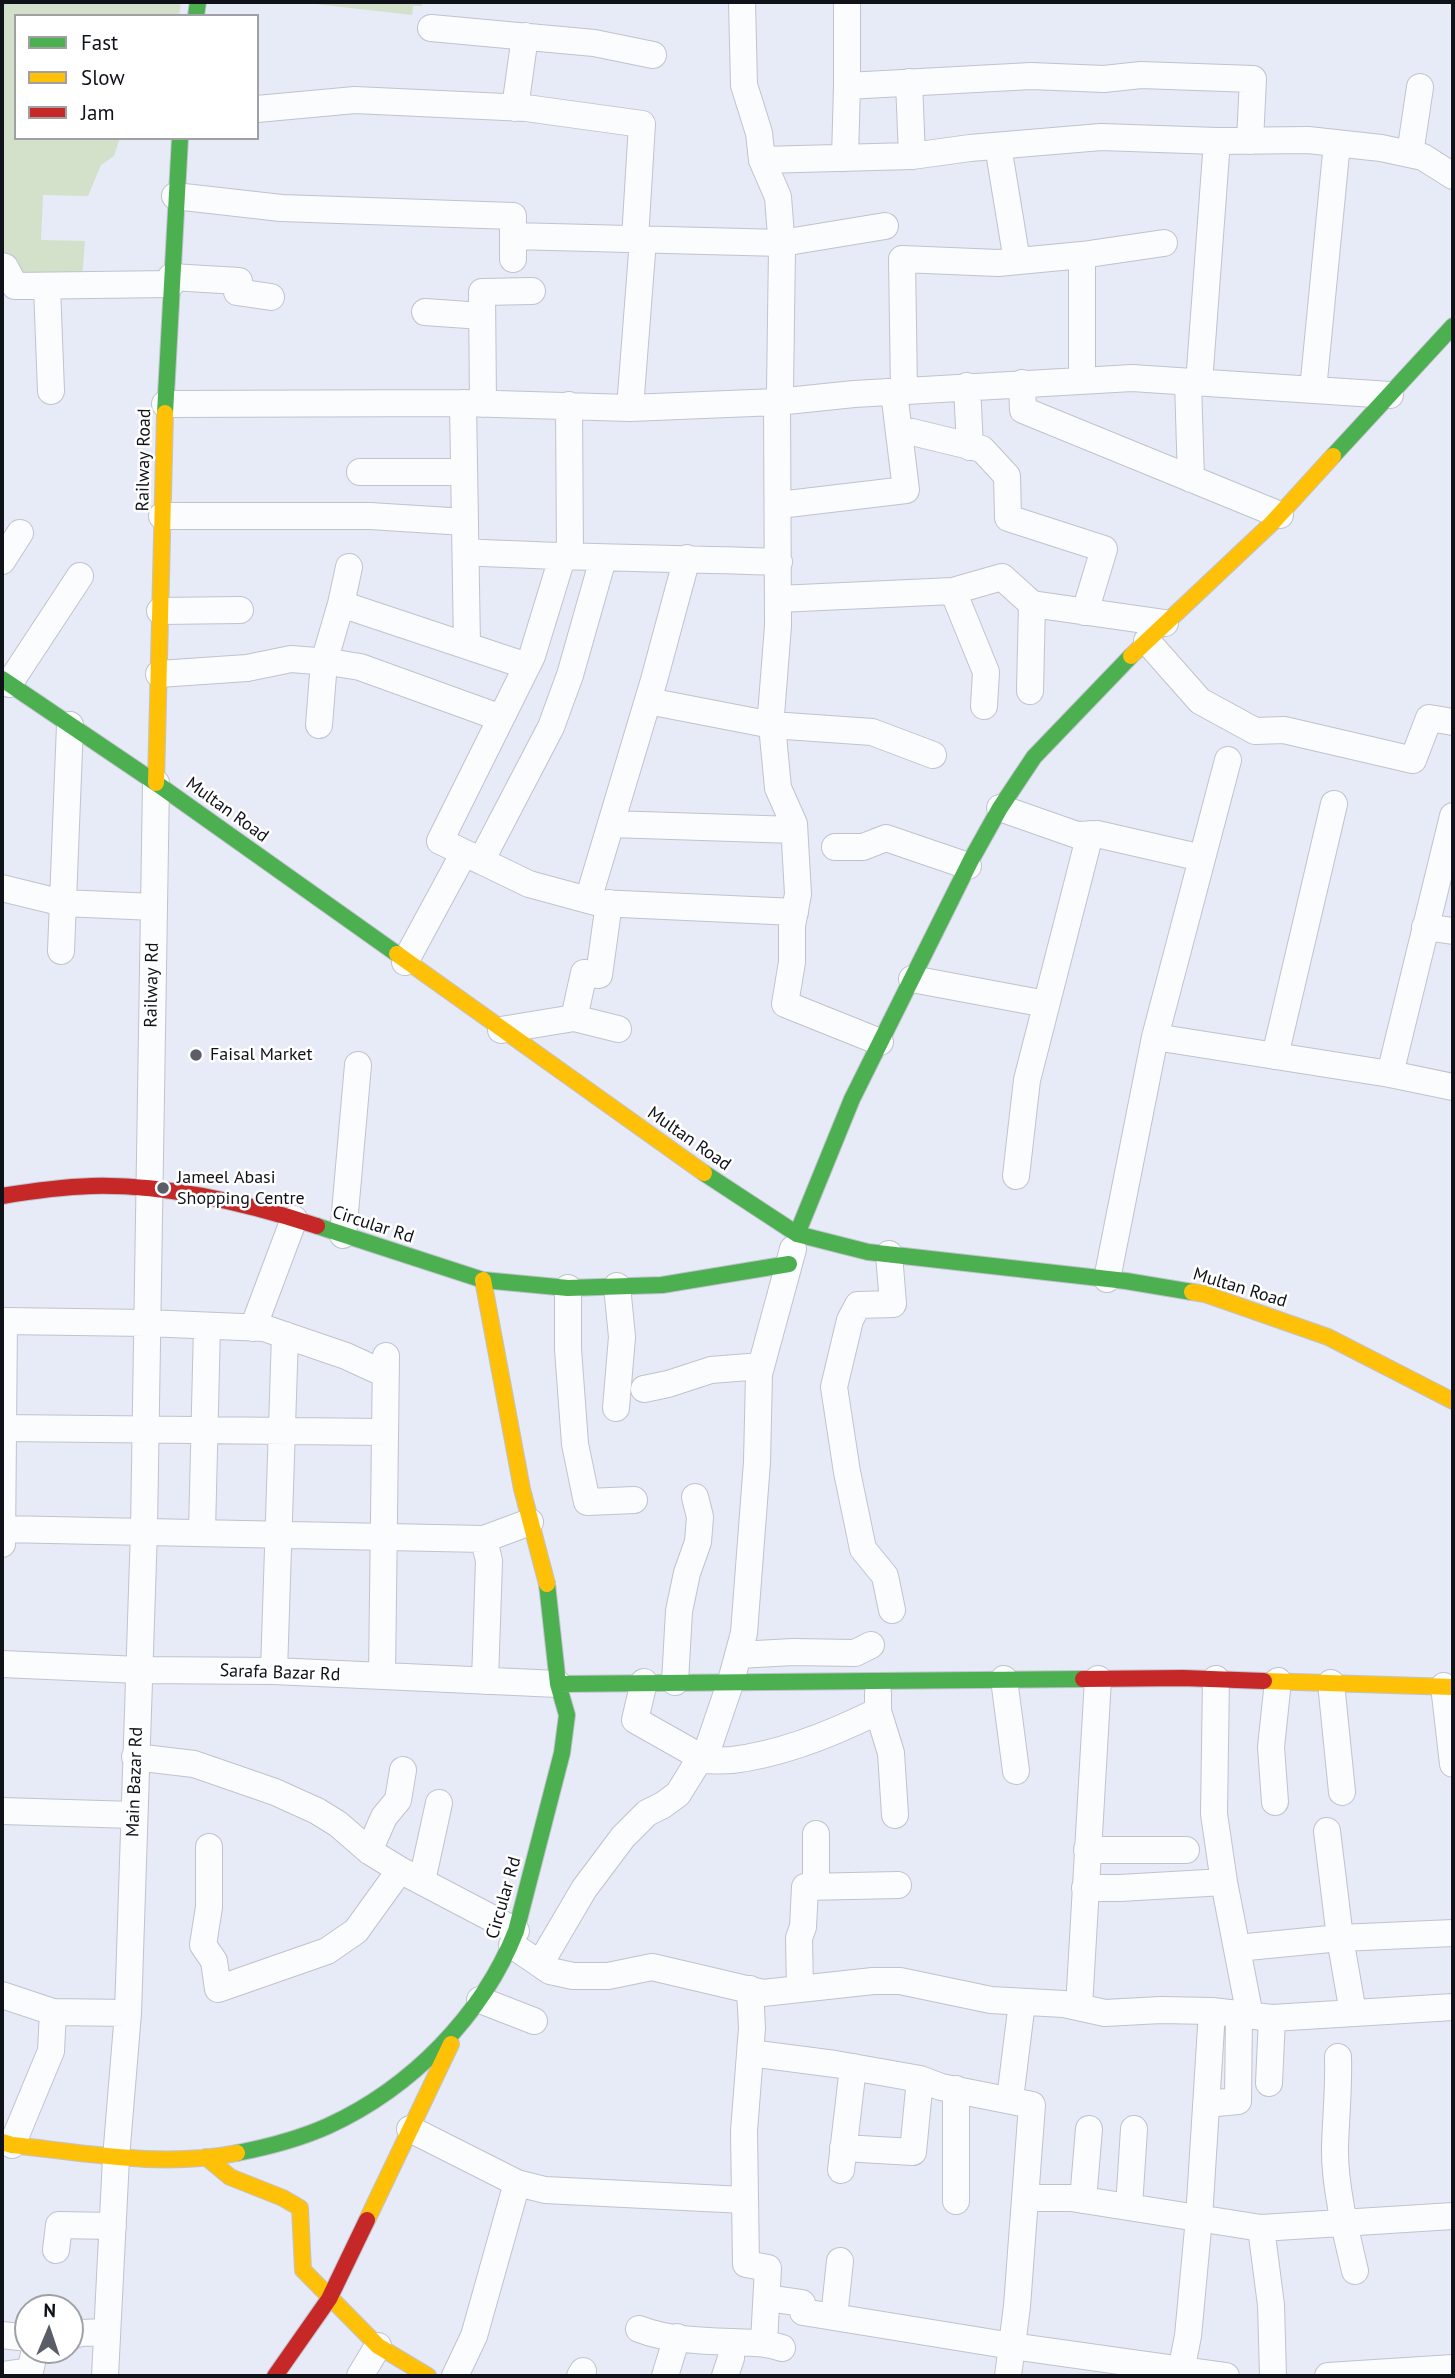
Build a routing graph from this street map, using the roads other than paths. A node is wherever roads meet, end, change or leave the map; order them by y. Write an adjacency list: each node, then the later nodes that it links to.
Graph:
1 (743, 2): 19 (street)
2 (847, 2): 7 (street)
3 (431, 28): 4 (street)
4 (525, 36): 5 (street); 9 (street)
5 (653, 55)
6 (909, 82): 7 (street); 13 (street); 17 (street)
7 (848, 86): 18 (street)
8 (1420, 87): 16 (street)
9 (515, 108): 10 (street); 23 (street)
10 (259, 109)
11 (180, 140): 21 (street, Railway Road)
12 (1217, 141): 13 (street); 15 (street); 37 (street)
13 (1250, 141): 14 (street)
14 (1337, 143): 16 (street); 40 (street)
15 (998, 146): 17 (street); 27 (street)
16 (1410, 154): 20 (street)
17 (912, 156): 18 (street)
18 (845, 158): 19 (street)
19 (762, 160): 24 (street)
20 (1453, 176)
21 (175, 196): 23 (street); 29 (street, Railway Road)
22 (885, 226): 24 (street)
23 (639, 240): 24 (street); 48 (street)
24 (782, 243): 44 (street)
25 (1164, 243): 26 (street)
26 (1082, 255): 27 (street); 36 (street)
27 (1017, 261): 42 (street)
28 (2, 266): 30 (street)
29 (171, 281): 30 (street); 32 (street); 45 (street, Railway Road)
30 (47, 287): 41 (street)
31 (531, 291): 34 (street)
32 (271, 298)
33 (425, 312): 34 (street)
34 (482, 316): 46 (street)
35 (1453, 326): 43 (street)
36 (1082, 380): 37 (street); 38 (street)
37 (1194, 382): 40 (street); 53 (street)
38 (1022, 383): 39 (street); 53 (street)
39 (967, 386): 42 (street); 50 (street)
40 (1313, 390): 43 (street)
41 (51, 391)
42 (899, 392): 44 (street); 49 (street)
43 (1390, 395): 55 (street)
44 (776, 401): 48 (street); 54 (street)
45 (165, 404): 46 (street); 56 (street, Railway Road)
46 (473, 404): 47 (street); 52 (street)
47 (569, 405): 48 (street); 60 (street)
48 (630, 408)
49 (899, 434): 50 (street); 54 (street)
50 (970, 447): 73 (street)
51 (360, 472): 52 (street)
52 (464, 472): 57 (street)
53 (1191, 479): 55 (street)
54 (779, 505): 64 (street)
55 (1280, 515): 74 (street)
56 (162, 516): 57 (street); 72 (street, Railway Road)
57 (465, 522): 59 (street)
58 (20, 533): 63 (street)
59 (466, 552): 60 (street); 75 (street)
60 (566, 557): 62 (street); 77 (street)
61 (687, 558): 62 (street); 64 (street); 81 (street)
62 (603, 559): 98 (street)
63 (2, 561)
64 (779, 562): 68 (street)
65 (349, 567): 69 (street)
66 (80, 576): 79 (street)
67 (953, 591): 68 (street); 70 (street); 82 (street)
68 (778, 600): 87 (street)
69 (341, 604): 75 (street); 76 (street)
70 (1032, 604): 73 (street); 80 (street)
71 (240, 610): 72 (street)
72 (160, 611): 78 (street, Railway Road)
73 (1084, 612): 74 (street)
74 (1156, 632): 84 (street); 92 (street)
75 (467, 646): 77 (street)
76 (324, 662): 78 (street); 83 (street); 86 (street)
77 (527, 666): 83 (street)
78 (159, 674): 90 (street, Railway Road)
79 (6, 681): 85 (street, Multan Road)
80 (1030, 691)
81 (648, 701): 87 (street); 94 (street)
82 (984, 706)
83 (501, 718): 98 (street)
84 (1453, 722)
85 (70, 725): 90 (street, Multan Road); 103 (street)
86 (319, 725)
87 (772, 725): 88 (street); 95 (street)
88 (933, 755)
89 (1227, 760): 99 (street)
90 (156, 783): 104 (street, Railway Rd); 109 (street, Multan Road)
91 (1334, 804): 117 (street)
92 (1000, 808): 96 (street); 100 (street)
93 (1453, 816): 106 (street)
94 (611, 824): 95 (street); 102 (street)
95 (794, 830): 105 (street)
96 (1090, 834): 99 (street); 111 (street)
97 (835, 847): 100 (street)
98 (473, 857): 102 (street); 109 (street)
99 (1202, 858): 115 (street)
100 (968, 866): 110 (street)
101 (2, 888): 103 (street)
102 (599, 901): 105 (street); 112 (street)
103 (63, 903): 104 (street); 108 (street)
104 (154, 907): 122 (street, Railway Rd)
105 (795, 912): 116 (street)
106 (1424, 928): 107 (street); 119 (street)
107 (1453, 931)
108 (61, 951)
109 (405, 962): 114 (street, Multan Road)
110 (912, 979): 111 (street); 116 (street)
111 (1046, 1004): 121 (street)
112 (575, 1018): 113 (street); 114 (street)
113 (618, 1029)
114 (501, 1030): 125 (street, Multan Road)
115 (1155, 1037): 117 (street); 129 (street)
116 (880, 1042): 125 (street)
117 (1275, 1056): 119 (street)
118 (358, 1065): 126 (street)
119 (1390, 1074): 120 (street)
120 (1453, 1087)
121 (1016, 1176)
122 (149, 1188): 123 (street, Circular Rd); 124 (street, Circular Rd); 133 (street, Main Bazar Rd)
123 (2, 1196)
124 (294, 1219): 126 (street, Circular Rd); 135 (street)
125 (797, 1234): 127 (street, Multan Road); 128 (street)
126 (343, 1236): 130 (street, Circular Rd)
127 (889, 1254): 129 (street, Multan Road); 157 (street)
128 (789, 1264): 131 (street, Circular Rd); 138 (street)
129 (1107, 1279): 140 (street, Multan Road)
130 (483, 1280): 132 (street, Circular Rd); 149 (street, Circular Rd)
131 (617, 1286): 132 (street, Circular Rd); 141 (street)
132 (568, 1288): 148 (street)
133 (147, 1323): 134 (street); 136 (street); 143 (street, Main Bazar Rd)
134 (207, 1326): 135 (street); 144 (street)
135 (253, 1328): 137 (street)
136 (3, 1334): 142 (street)
137 (285, 1335): 145 (street); 146 (street)
138 (761, 1366): 139 (street); 159 (street)
139 (644, 1389)
140 (1453, 1401)
141 (616, 1408)
142 (3, 1427): 143 (street); 150 (street)
143 (145, 1428): 144 (street); 151 (street, Main Bazar Rd)
144 (205, 1429): 145 (street); 152 (street)
145 (280, 1430): 146 (street); 153 (street)
146 (384, 1432): 154 (street)
147 (695, 1497): 172 (street)
148 (634, 1500)
149 (530, 1522): 155 (street); 174 (street, Circular Rd)
150 (2, 1529): 151 (street); 156 (street)
151 (144, 1530): 152 (street); 161 (street, Main Bazar Rd)
152 (202, 1532): 153 (street)
153 (279, 1535): 154 (street); 162 (street)
154 (383, 1536): 155 (street); 163 (street)
155 (484, 1539): 168 (street)
156 (2, 1544)
157 (892, 1610)
158 (871, 1645): 159 (street)
159 (738, 1655): 169 (street)
160 (2, 1664): 161 (street, Sarafa Bazar Rd)
161 (139, 1670): 162 (street, Sarafa Bazar Rd); 177 (street, Main Bazar Rd)
162 (274, 1671): 163 (street, Sarafa Bazar Rd)
163 (382, 1676): 168 (street, Sarafa Bazar Rd)
164 (1004, 1679): 165 (street); 167 (street); 181 (street)
165 (1098, 1679): 166 (street); 191 (street)
166 (1216, 1679): 170 (street); 195 (street)
167 (878, 1680): 169 (street); 176 (street)
168 (485, 1681): 174 (street, Sarafa Bazar Rd)
169 (731, 1681): 172 (street); 178 (street)
170 (1278, 1681): 173 (street); 183 (street)
171 (645, 1682): 172 (street); 174 (street); 178 (street)
172 (675, 1682)
173 (1331, 1683): 175 (street); 182 (street)
174 (558, 1684): 200 (street, Circular Rd)
175 (1449, 1687): 179 (street)
176 (878, 1711): 178 (street); 187 (street)
177 (135, 1757): 186 (street, Main Bazar Rd); 193 (street)
178 (702, 1760): 203 (street)
179 (1453, 1764)
180 (403, 1770): 193 (street)
181 (1016, 1771)
182 (1342, 1792)
183 (1275, 1802)
184 (439, 1803): 194 (street)
185 (2, 1811): 186 (street)
186 (134, 1815): 213 (street, Main Bazar Rd)
187 (895, 1815)
188 (1327, 1831): 201 (street)
189 (816, 1834): 197 (street)
190 (209, 1847): 194 (street)
191 (1087, 1850): 192 (street); 198 (street)
192 (1186, 1850)
193 (369, 1851): 194 (street)
194 (411, 1875): 200 (street)
195 (1224, 1882): 198 (street); 202 (street)
196 (898, 1885): 197 (street)
197 (816, 1887): 205 (street)
198 (1085, 1888): 209 (street)
199 (1453, 1933): 201 (street)
200 (514, 1938): 203 (street); 207 (street, Circular Rd)
201 (1340, 1938): 202 (street); 214 (street)
202 (1237, 1948): 215 (street)
203 (540, 1964): 204 (street)
204 (750, 1989): 205 (street); 218 (street)
205 (800, 1989): 208 (street)
206 (2, 1995): 211 (street)
207 (480, 2000): 216 (street); 217 (street, Circular Rd)
208 (1022, 2002): 209 (street); 224 (street)
209 (1079, 2007): 212 (street)
210 (1453, 2007): 214 (street)
211 (53, 2011): 213 (street); 229 (street)
212 (1212, 2011): 215 (street); 225 (street)
213 (128, 2013): 231 (street, Main Bazar Rd)
214 (1353, 2013): 215 (street)
215 (1254, 2016): 222 (street); 225 (street)
216 (534, 2021)
217 (461, 2023): 226 (street); 230 (street, Circular Rd)
218 (750, 2053): 220 (street); 234 (street)
219 (1338, 2057): 240 (street)
220 (853, 2067): 221 (street); 221 (street)
221 (920, 2079): 223 (street)
222 (1269, 2082)
223 (956, 2090): 224 (street); 236 (street)
224 (1010, 2099): 233 (street)
225 (1206, 2104): 239 (street)
226 (410, 2129): 232 (street); 247 (street)
227 (1089, 2129): 235 (street)
228 (1134, 2129): 237 (street)
229 (7, 2143): 231 (street, Circular Rd)
230 (206, 2157): 231 (street, Circular Rd); 247 (street)
231 (116, 2158): 241 (street, Main Bazar Rd)
232 (517, 2183): 234 (street); 265 (street)
233 (1026, 2198): 235 (street); 255 (street)
234 (744, 2200): 246 (street)
235 (1083, 2200): 237 (street)
236 (956, 2201)
237 (1129, 2207): 239 (street)
238 (1453, 2216): 240 (street)
239 (1199, 2218): 242 (street); 259 (street)
240 (1344, 2223): 242 (street); 245 (street)
241 (113, 2226): 243 (street); 250 (street, Main Bazar Rd)
242 (1261, 2228): 270 (street)
243 (56, 2250)
244 (840, 2261): 248 (street)
245 (1355, 2271)
246 (766, 2298): 248 (street); 253 (street)
247 (329, 2299): 254 (street); 262 (street)
248 (835, 2317): 255 (street)
249 (639, 2329): 252 (street)
250 (107, 2332): 251 (street); 261 (street, Main Bazar Rd)
251 (84, 2333)
252 (677, 2337): 253 (street); 266 (street)
253 (732, 2342): 267 (street)
254 (378, 2346): 263 (street); 264 (street)
255 (1012, 2346): 257 (street); 268 (street)
256 (32, 2364): 260 (street)
257 (1107, 2368): 259 (street)
258 (1453, 2368): 271 (street)
259 (1181, 2373): 269 (street)
260 (2, 2375)
261 (105, 2376)
262 (275, 2376)
263 (360, 2376)
264 (428, 2376)
265 (455, 2376)
266 (665, 2376)
267 (725, 2376)
268 (1008, 2376)
269 (1226, 2376)
270 (1273, 2376)
271 (1328, 2376)

